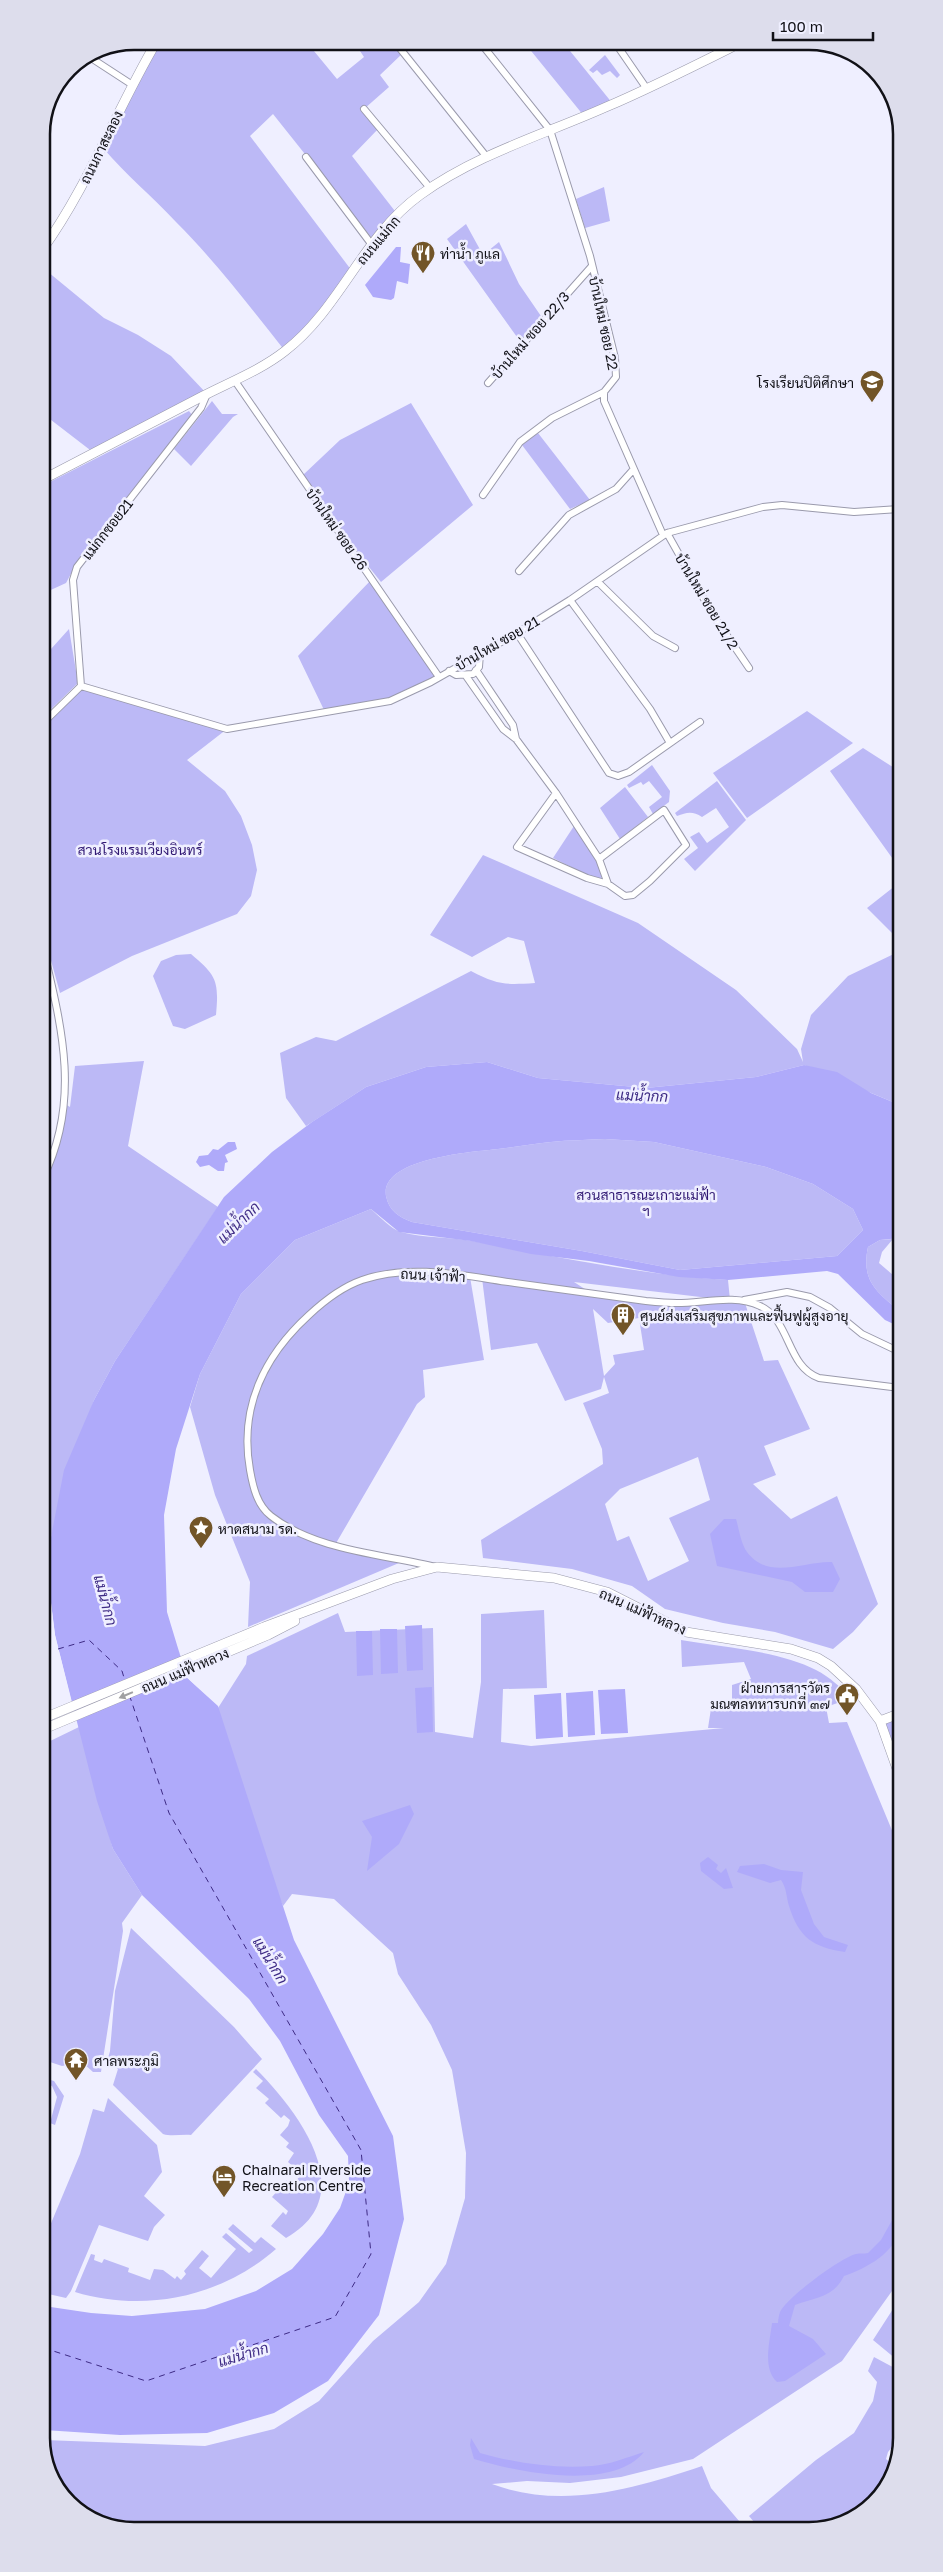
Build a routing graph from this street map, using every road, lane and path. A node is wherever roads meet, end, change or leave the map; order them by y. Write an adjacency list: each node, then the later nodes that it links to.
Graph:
1 (152, 50): 7 (street, ถนนกาสะลอง)
2 (401, 50): 11 (street)
3 (486, 50): 10 (street)
4 (620, 50): 8 (street)
5 (727, 50): 8 (street, ถนนแม่กก)
6 (94, 60): 7 (street)
7 (131, 84): 14 (street, ถนนกาสะลอง)
8 (646, 89): 10 (street, ถนนแม่กก)
9 (364, 109): 13 (street)
10 (550, 130): 11 (street, ถนนแม่กก); 16 (street, บ้านใหม่ ซอย 22)
11 (486, 156): 13 (street, ถนนแม่กก)
12 (306, 157): 15 (street)
13 (430, 188): 15 (street, ถนนแม่กก)
14 (50, 238)
15 (372, 245): 17 (street, ถนนแม่กก)
16 (592, 266): 18 (street, บ้านใหม่ ซอย 22/3); 19 (street, บ้านใหม่ ซอย 22)
17 (235, 381): 20 (street, ถนนแม่กก); 36 (street, บ้านใหม่ ซอย 26)
18 (488, 383)
19 (604, 392): 21 (street, บ้านใหม่ ซอย 22); 23 (street)
20 (206, 394): 22 (street, ถนนแม่กก); 37 (street, แม่กกซอย21)
21 (633, 470): 25 (street, บ้านใหม่ ซอย 22); 26 (street)
22 (50, 476)
23 (483, 495)
24 (893, 510): 25 (street, บ้านใหม่ ซอย 21)
25 (665, 534): 27 (street, บ้านใหม่ ซอย 21); 32 (street, บ้านใหม่ ซอย 21/2)
26 (520, 570)
27 (598, 582): 28 (street, บ้านใหม่ ซอย 21); 30 (street)
28 (570, 600): 29 (street, บ้านใหม่ ซอย 21); 41 (street)
29 (517, 633): 31 (street, บ้านใหม่ ซอย 21); 41 (street)
30 (675, 648)
31 (480, 653): 33 (street); 34 (street, บ้านใหม่ ซอย 21)
32 (749, 668)
33 (476, 670): 35 (street); 40 (street)
34 (450, 671): 35 (street); 36 (street, บ้านใหม่ ซอย 21)
35 (466, 676): 40 (street)
36 (439, 677): 37 (street, บ้านใหม่ ซอย 21)
37 (81, 686): 38 (street)
38 (50, 716)
39 (700, 722): 41 (street)
40 (516, 739): 42 (street)
41 (670, 743)
42 (556, 793): 43 (street); 44 (street)
43 (600, 859): 44 (street); 44 (street)
44 (608, 884)
45 (50, 986): 46 (street)
46 (50, 1164)
47 (744, 1300): 48 (street); 49 (street, ถนน เจ้าฟ้า); 50 (street, ถนน เจ้าฟ้า)
48 (893, 1349)
49 (893, 1387)
50 (437, 1567): 51 (street, ถนน แม่ฟ้าหลวง); 54 (street, ถนน แม่ฟ้าหลวง)
51 (266, 1631): 52 (street, ถนน แม่ฟ้าหลวง); 55 (street, ถนน แม่ฟ้าหลวง, one-way to 55)
52 (50, 1716)
53 (893, 1716): 54 (street)
54 (880, 1721): 56 (street, ถนน แม่ฟ้าหลวง)
55 (50, 1727)
56 (893, 1758)

